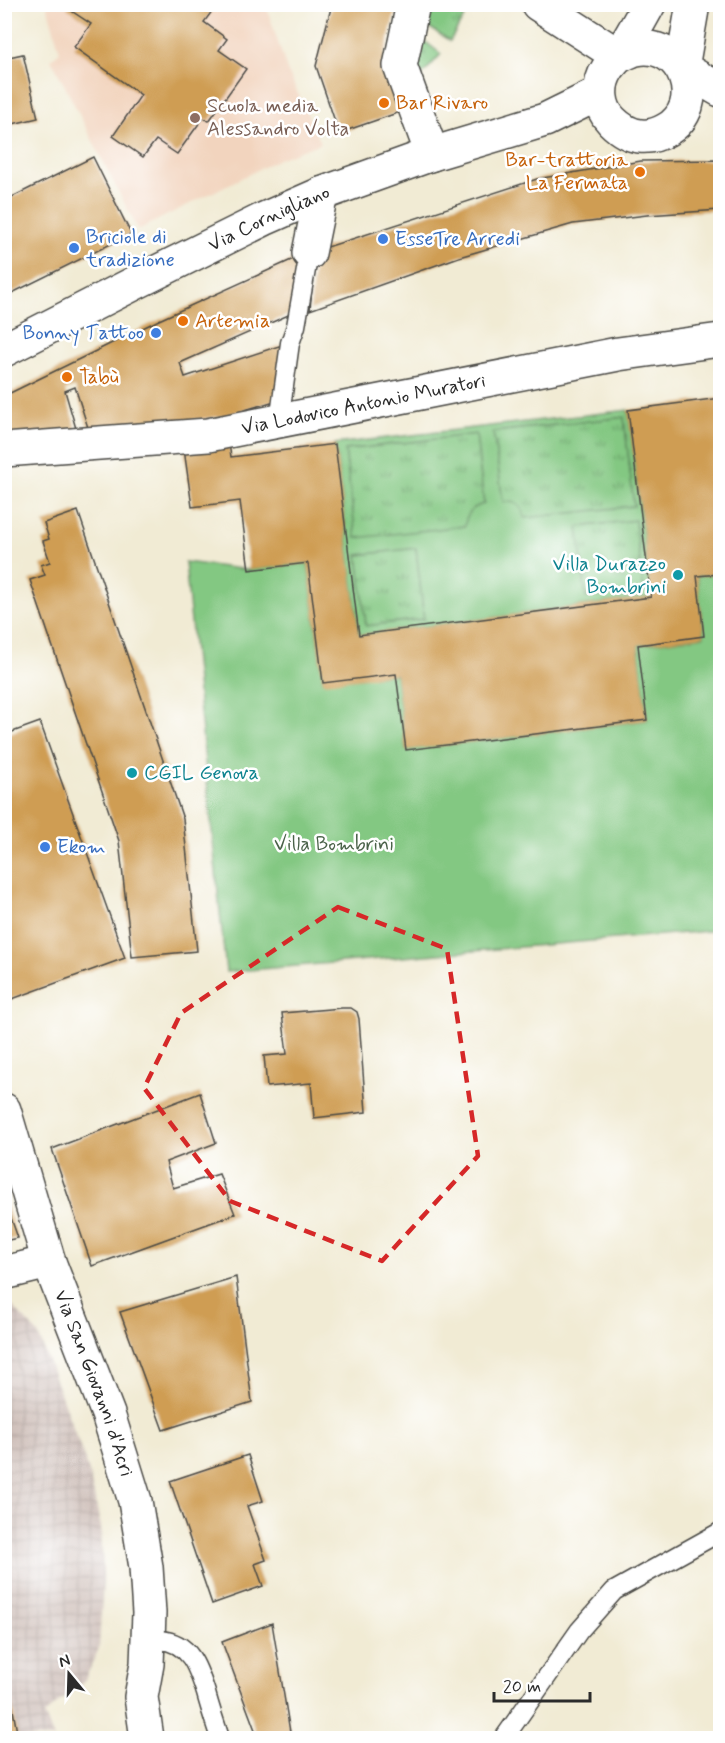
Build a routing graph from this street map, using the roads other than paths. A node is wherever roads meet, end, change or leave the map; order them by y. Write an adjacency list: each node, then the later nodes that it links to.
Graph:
1 (413, 4): 11 (main road)
2 (538, 4): 5 (main road)
3 (649, 4): 5 (main road)
4 (693, 4): 6 (main road)
5 (619, 56): 6 (main road); 8 (main road)
6 (682, 68): 7 (main road); 10 (main road)
7 (720, 90)
8 (605, 106): 10 (main road); 11 (main road, Via Cornigliano)
9 (720, 108): 10 (main road)
10 (686, 110)
11 (432, 154): 12 (main road, Via Cornigliano)
12 (321, 194): 13 (main road); 15 (main road, Via Cornigliano)
13 (309, 253): 16 (lane)
14 (720, 340): 16 (main road, Via Lodovico Antonio Muratori)
15 (4, 350)
16 (279, 422): 17 (main road, Via Lodovico Antonio Muratori)
17 (4, 450)
18 (6, 1118): 19 (main road, Via San Giovanni d'Acri)
19 (49, 1262): 20 (main road); 22 (main road, Via San Giovanni d'Acri)
20 (4, 1273)
21 (720, 1532): 26 (lane)
22 (147, 1657): 23 (main road, Via San Giovanni d'Acri); 24 (main road); 25 (lane)
23 (147, 1738)
24 (171, 1738)
25 (220, 1738)
26 (504, 1738)

